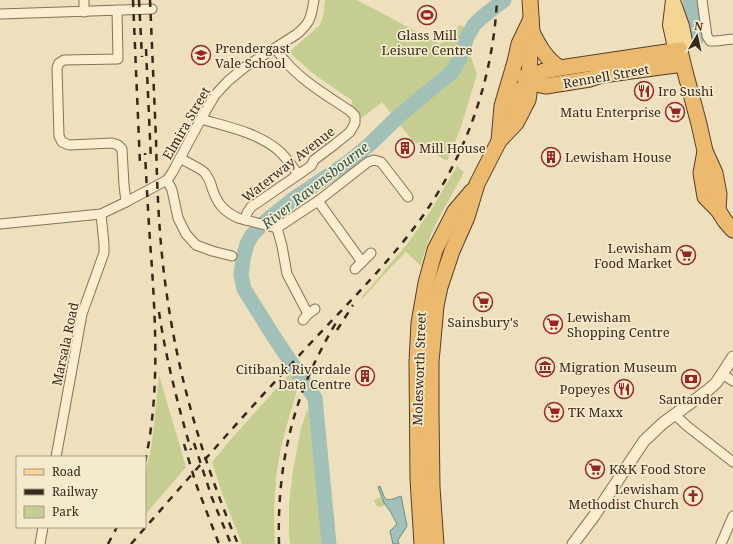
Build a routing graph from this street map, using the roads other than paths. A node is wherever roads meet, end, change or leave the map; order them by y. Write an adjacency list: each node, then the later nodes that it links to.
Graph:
1 (84, 0): 8 (street)
2 (314, 0): 12 (street, Elmira Street)
3 (530, 0): 10 (highway, Rennell Street)
4 (702, 0): 11 (street)
5 (673, 1): 13 (main road)
6 (152, 9): 7 (street)
7 (117, 10): 8 (street); 26 (street)
8 (84, 12): 9 (street)
9 (0, 14)
10 (531, 23): 14 (highway, Rennell Street); 15 (highway, Rennell Street); 16 (highway, Rennell Street)
11 (733, 39)
12 (276, 48): 17 (street, Elmira Street); 21 (street, Waterway Avenue)
13 (682, 57): 15 (highway, Rennell Street); 16 (highway, Rennell Street); 31 (highway)
14 (515, 62): 16 (highway); 18 (highway, Molesworth Street)
15 (560, 68): 16 (highway, Rennell Street)
16 (530, 82): 18 (highway); 19 (highway, Molesworth Street)
17 (201, 119): 20 (street, Elmira Street); 21 (street)
18 (500, 124): 19 (highway, Molesworth Street)
19 (499, 140): 23 (highway, Molesworth Street)
20 (180, 158): 22 (street, Elmira Street); 28 (street)
21 (298, 174): 28 (street, Waterway Avenue)
22 (167, 180): 26 (street, Elmira Street); 33 (street)
23 (477, 184): 46 (highway, Molesworth Street); 47 (highway, Molesworth Street)
24 (408, 196): 25 (street)
25 (318, 201): 30 (street); 34 (street)
26 (126, 202): 27 (street, Elmira Street)
27 (101, 214): 29 (street, Elmira Street); 41 (street, Marsala Road)
28 (245, 220): 30 (street)
29 (0, 224)
30 (274, 227): 36 (street)
31 (733, 230)
32 (371, 253): 34 (street)
33 (232, 256)
34 (362, 262): 35 (street)
35 (355, 269)
36 (309, 315)
37 (733, 356): 38 (street)
38 (722, 374): 39 (street); 40 (street)
39 (733, 381)
40 (674, 414): 42 (street); 48 (street)
41 (56, 456)
42 (733, 462)
43 (733, 516): 49 (street)
44 (43, 528): 45 (street)
45 (40, 544)
46 (422, 544)
47 (436, 544)
48 (573, 544)
49 (721, 544)

